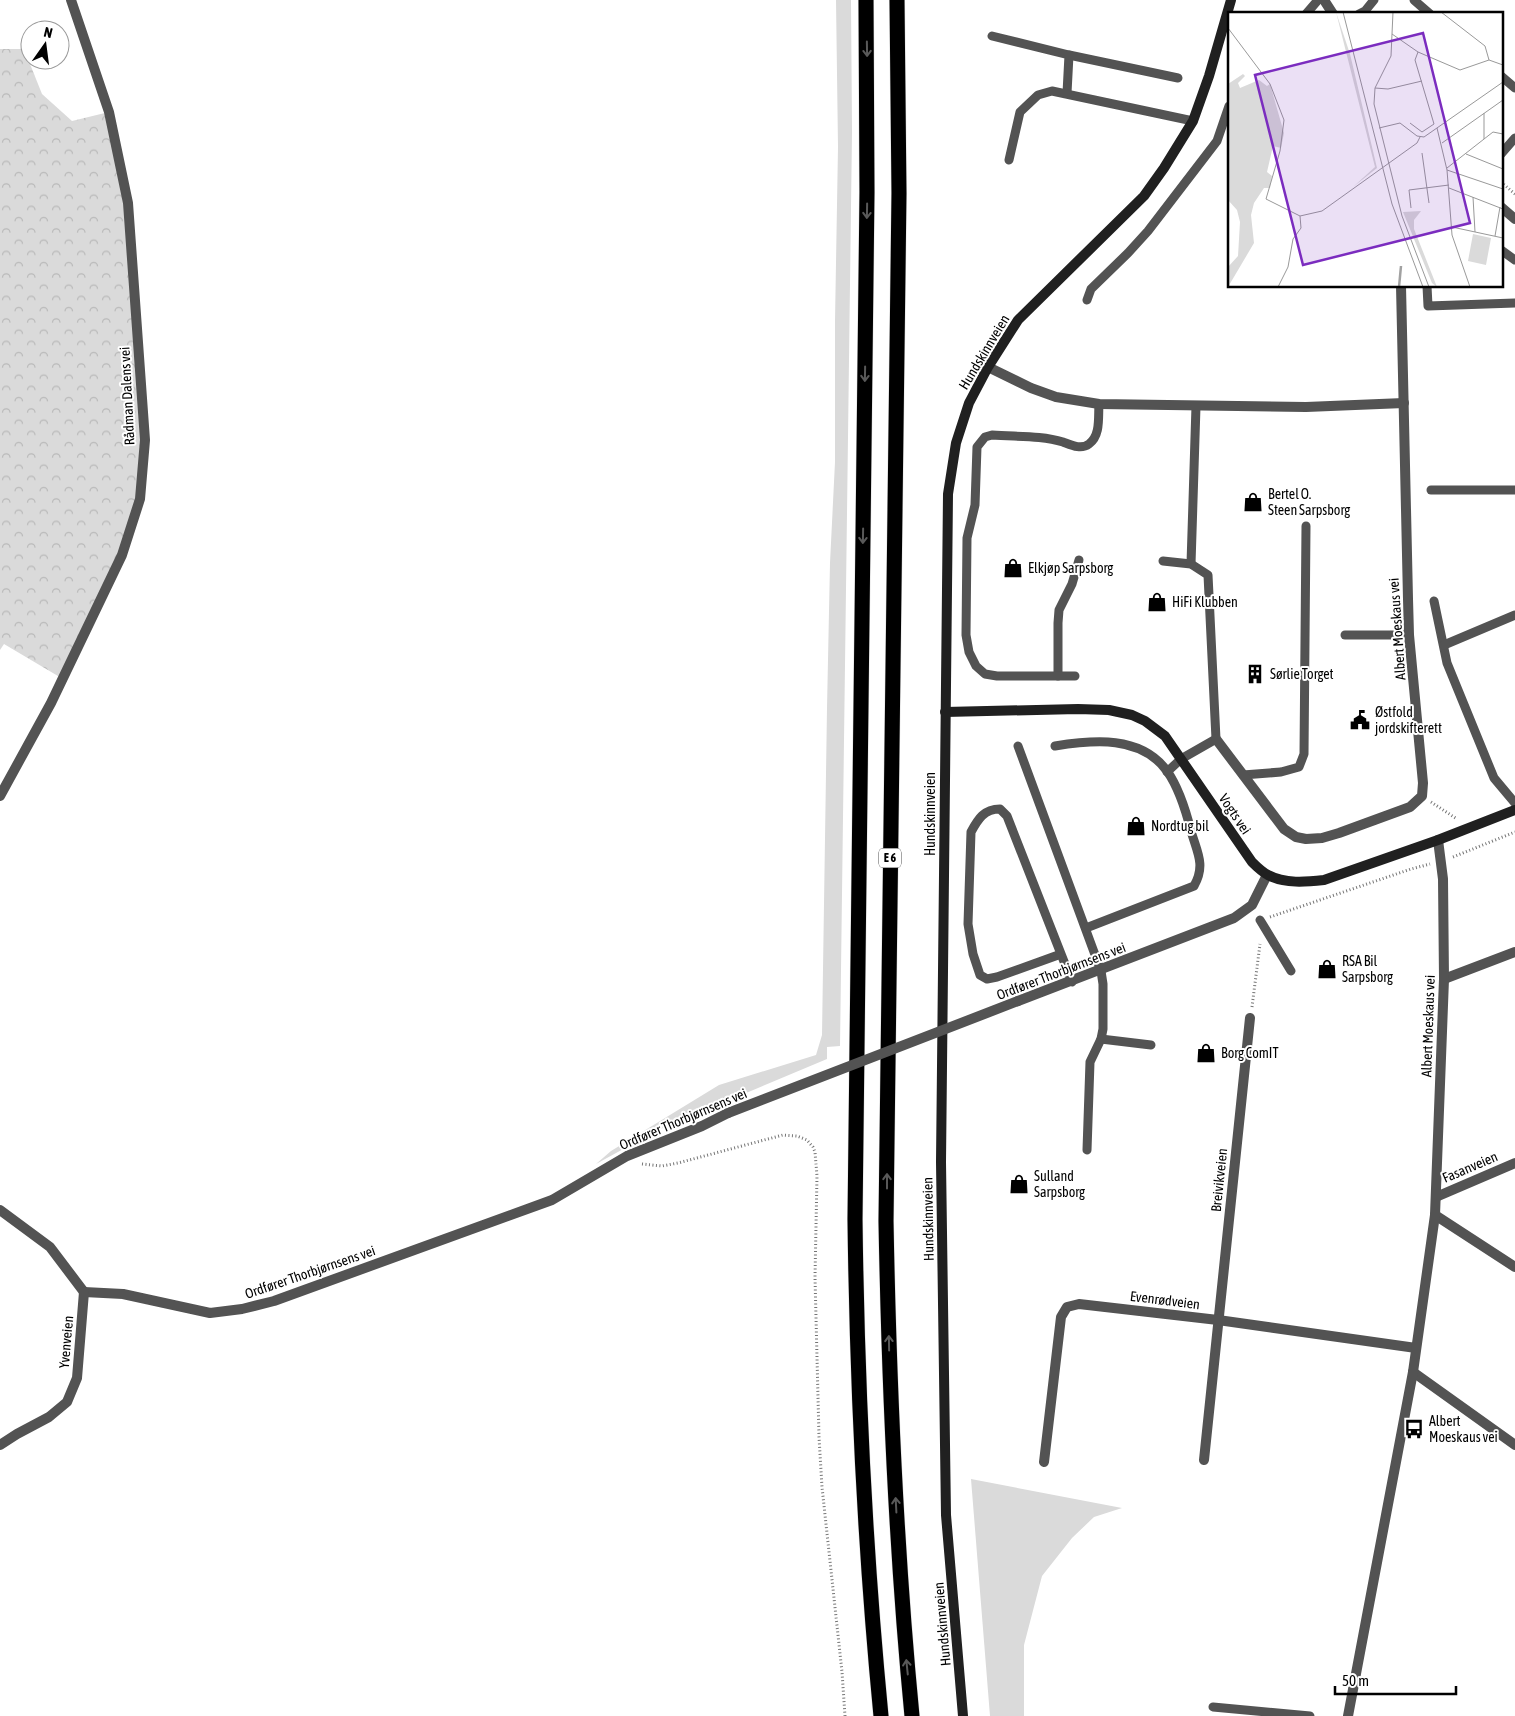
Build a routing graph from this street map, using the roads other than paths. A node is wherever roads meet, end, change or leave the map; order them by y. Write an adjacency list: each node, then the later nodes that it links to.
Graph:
1 (71, 0): 54 (street, Rådman Dalens vei)
2 (866, 0): 86 (highway, E 6, one-way to 86)
3 (897, 0): 87 (highway, E 6, one-way to 3)
4 (1231, 0): 20 (street, Hundskinnveien)
5 (1318, 0): 9 (lane)
6 (1324, 0): 10 (street)
7 (1374, 0): 11 (lane)
8 (1414, 0): 12 (lane)
9 (1308, 12)
10 (1332, 12)
11 (1363, 12)
12 (1428, 12)
13 (992, 36): 14 (lane)
14 (1069, 55): 16 (lane); 18 (lane)
15 (1502, 77): 17 (lane)
16 (1178, 78)
17 (1515, 88)
18 (1067, 93): 20 (lane); 23 (lane)
19 (1228, 109): 28 (lane)
20 (1193, 121): 30 (street, Hundskinnveien)
21 (1515, 138): 22 (lane)
22 (1502, 153)
23 (1010, 160)
24 (1502, 208): 25 (street)
25 (1515, 219)
26 (1401, 288): 31 (street, Albert Moeskaus vei)
27 (1427, 288): 29 (lane)
28 (1086, 300)
29 (1515, 303)
30 (988, 367): 32 (street); 47 (street, Hundskinnveien)
31 (1404, 403): 33 (street); 42 (street, Albert Moeskaus vei)
32 (1099, 404): 33 (street); 45 (lane)
33 (1196, 406): 39 (lane)
34 (1431, 490): 35 (lane)
35 (1515, 490)
36 (1306, 526): 53 (lane)
37 (1079, 560): 45 (lane)
38 (1163, 561): 39 (lane)
39 (1191, 564): 48 (lane)
40 (1434, 601): 44 (lane)
41 (1515, 615): 44 (lane)
42 (1409, 634): 43 (lane); 53 (street, Albert Moeskaus vei)
43 (1345, 635)
44 (1444, 645): 55 (lane)
45 (1058, 676): 46 (lane)
46 (1075, 676)
47 (945, 712): 51 (street, Vogts vei); 88 (street, Hundskinnveien)
48 (1216, 739): 51 (lane); 53 (street)
49 (1018, 746): 60 (lane)
50 (1055, 746): 52 (lane)
51 (1181, 759): 52 (lane); 58 (street, Vogts vei)
52 (1168, 772): 60 (lane)
53 (1243, 775)
54 (0, 796)
55 (1515, 803)
56 (1515, 810): 57 (street, Vogts vei)
57 (1438, 840): 58 (street, Vogts vei); 65 (street, Albert Moeskaus vei)
58 (1268, 875): 64 (street, Ordfører Thorbjørnsens vei)
59 (1260, 920): 63 (lane)
60 (1086, 928): 64 (lane)
61 (1515, 952): 65 (street)
62 (1061, 954): 62 (lane); 66 (lane)
63 (1291, 970)
64 (1101, 971): 66 (street, Ordfører Thorbjørnsens vei); 68 (lane)
65 (1444, 979): 72 (street, Albert Moeskaus vei)
66 (1072, 982): 76 (street, Ordfører Thorbjørnsens vei, bridge)
67 (1250, 1018): 77 (street, Breivikveien)
68 (1101, 1039): 69 (lane); 70 (lane)
69 (1151, 1045)
70 (1087, 1150)
71 (1515, 1163): 72 (street, Fasanveien)
72 (1436, 1196): 74 (street, Albert Moeskaus vei)
73 (0, 1210): 76 (street)
74 (1435, 1215): 75 (street); 78 (street, Albert Moeskaus vei)
75 (1515, 1267)
76 (84, 1292): 80 (street, Yvenveien)
77 (1218, 1320): 78 (street, Evenrødveien); 82 (street, Breivikveien); 83 (street, Evenrødveien)
78 (1416, 1348): 79 (street, Albert Moeskaus vei)
79 (1413, 1372): 81 (street); 85 (street, Albert Moeskaus vei)
80 (0, 1445)
81 (1515, 1445)
82 (1204, 1460)
83 (1044, 1462)
84 (1213, 1707): 89 (lane)
85 (1351, 1715)
86 (881, 1716)
87 (912, 1716)
88 (964, 1716)
89 (1310, 1716)

